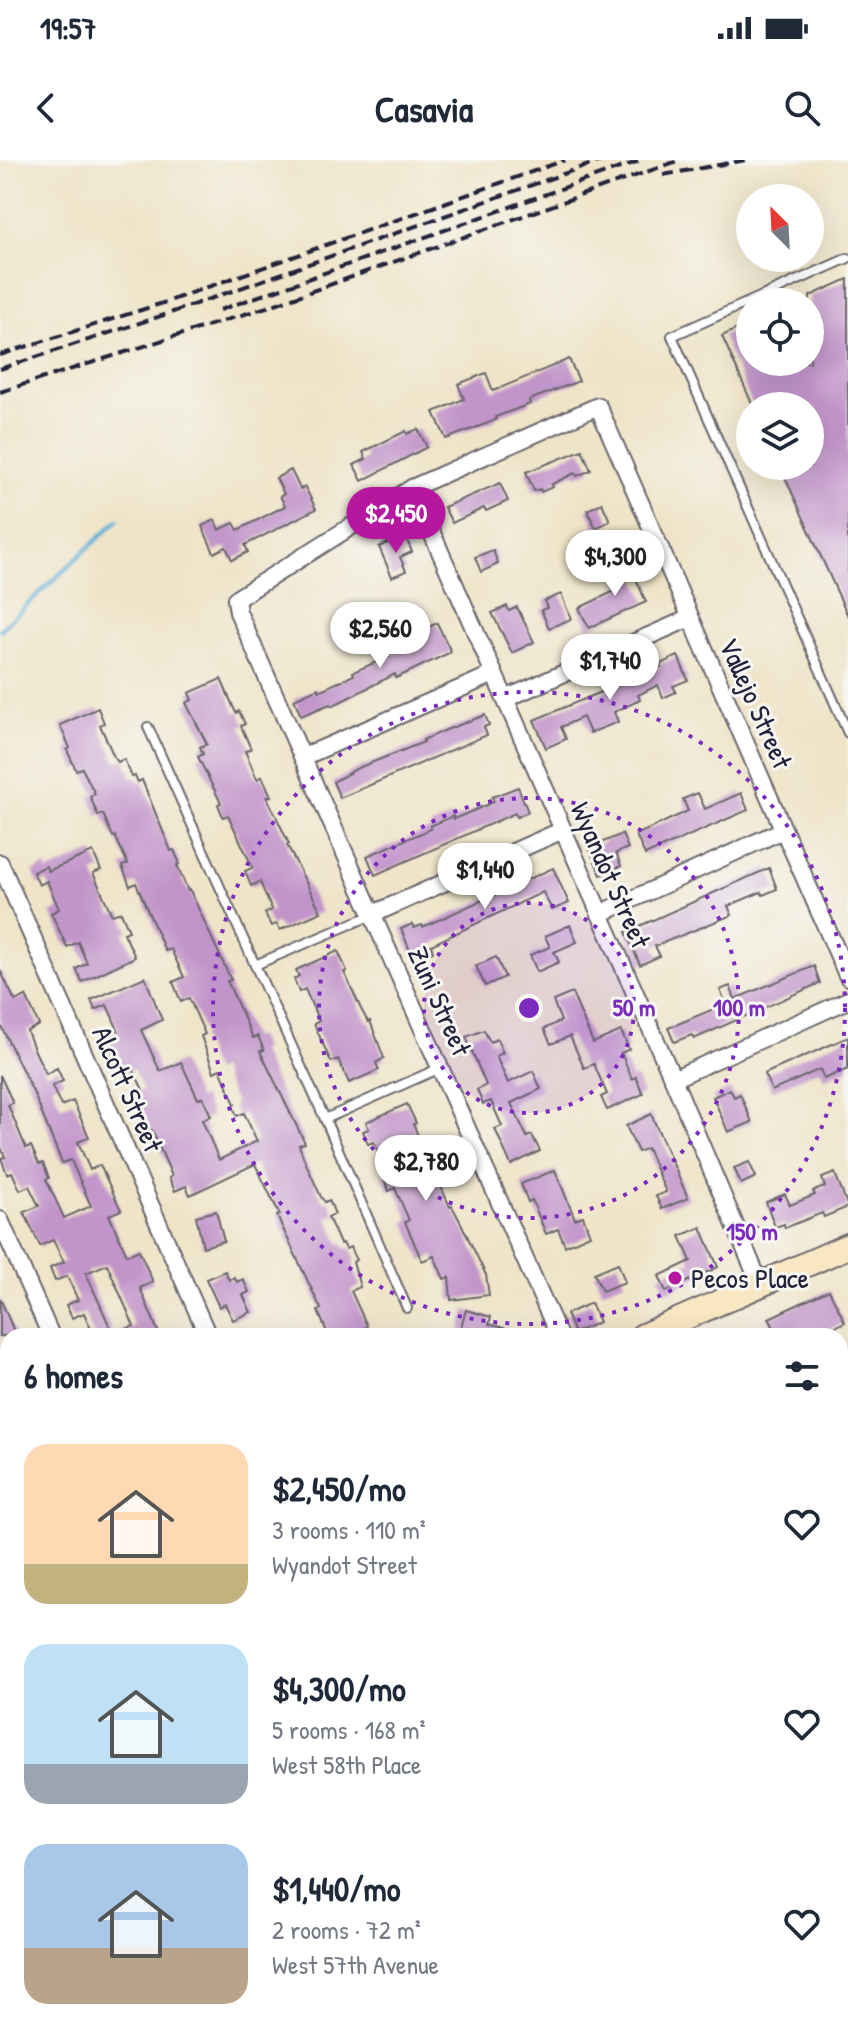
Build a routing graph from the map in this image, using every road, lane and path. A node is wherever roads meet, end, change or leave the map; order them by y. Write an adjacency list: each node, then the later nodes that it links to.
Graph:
1 (848, 258): 7 (lane)
2 (412, 488): 3 (street, Vallejo Street); 4 (street, Wyandot Street); 8 (street, Zuni Street)
3 (690, 618): 5 (street); 10 (street, Vallejo Street)
4 (494, 674): 5 (street, Wyandot Street); 8 (street)
5 (505, 699): 9 (street, Wyandot Street)
6 (148, 727): 14 (lane)
7 (848, 733)
8 (303, 757): 12 (street, Zuni Street)
9 (563, 830): 12 (street); 13 (street, Wyandot Street)
10 (783, 830): 13 (street); 15 (street, Vallejo Street)
11 (0, 863): 25 (street, Alcott Street)
12 (373, 914): 14 (lane); 17 (street, Zuni Street)
13 (600, 914): 18 (street, Wyandot Street)
14 (255, 965): 19 (lane)
15 (848, 977)
16 (848, 1000): 18 (street)
17 (441, 1067): 19 (lane); 26 (street, Zuni Street)
18 (673, 1079): 22 (street, Wyandot Street)
19 (325, 1119): 23 (lane)
20 (0, 1220): 24 (street)
21 (848, 1246): 22 (street)
22 (760, 1284): 27 (street)
23 (407, 1308)
24 (47, 1328)
25 (204, 1328)
26 (555, 1328)
27 (661, 1328)

